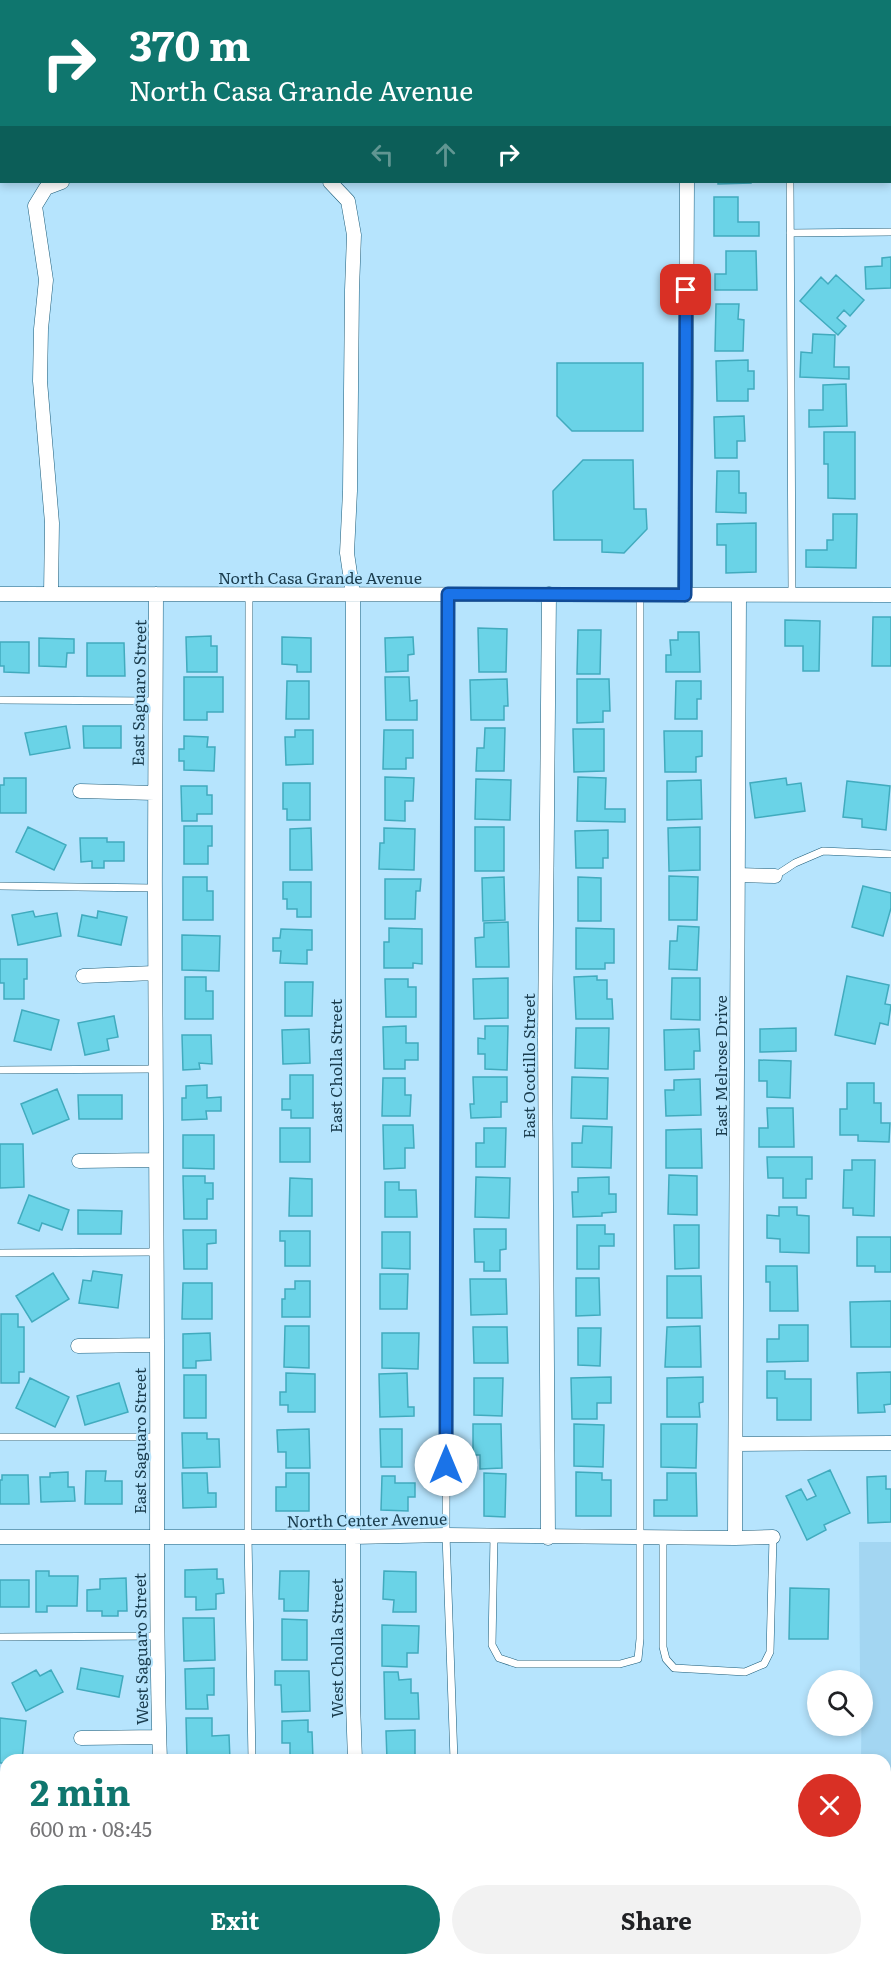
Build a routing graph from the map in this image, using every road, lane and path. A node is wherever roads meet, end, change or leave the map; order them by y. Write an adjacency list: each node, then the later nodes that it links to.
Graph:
1 (60, 183): 8 (street)
2 (331, 183): 11 (street, East Cholla Street)
3 (687, 183): 15 (street)
4 (790, 183): 6 (lane)
5 (891, 232): 6 (lane)
6 (790, 233): 17 (lane)
7 (0, 594): 8 (street, North Casa Grande Avenue)
8 (51, 594): 9 (street, North Casa Grande Avenue)
9 (156, 594): 10 (street, North Casa Grande Avenue); 20 (street, East Saguaro Street)
10 (249, 594): 11 (street, North Casa Grande Avenue); 47 (lane)
11 (352, 594): 12 (street, North Casa Grande Avenue); 48 (street, East Cholla Street)
12 (448, 594): 13 (street, North Casa Grande Avenue); 42 (lane)
13 (549, 594): 14 (street, North Casa Grande Avenue); 49 (street, East Ocotillo Street)
14 (640, 595): 15 (street, North Casa Grande Avenue); 50 (lane)
15 (685, 595): 16 (street, North Casa Grande Avenue)
16 (739, 595): 17 (street, North Casa Grande Avenue); 24 (street, East Melrose Drive)
17 (792, 595): 18 (street, North Casa Grande Avenue)
18 (891, 595)
19 (0, 700): 20 (lane)
20 (155, 701): 22 (street, East Saguaro Street)
21 (80, 791): 22 (street)
22 (154, 793): 27 (street, East Saguaro Street)
23 (891, 854): 25 (lane)
24 (738, 875): 25 (street); 41 (street, East Melrose Drive)
25 (775, 876)
26 (0, 886): 27 (lane)
27 (154, 888): 28 (street, East Saguaro Street)
28 (154, 974): 29 (street); 30 (street, East Saguaro Street)
29 (83, 976)
30 (154, 1069): 31 (lane); 32 (street, East Saguaro Street)
31 (0, 1070)
32 (154, 1160): 33 (street); 34 (street, East Saguaro Street)
33 (80, 1161)
34 (155, 1252): 35 (lane); 36 (street, East Saguaro Street)
35 (0, 1253)
36 (157, 1345): 37 (street, East Saguaro Street); 39 (street, East Saguaro Street)
37 (78, 1346)
38 (0, 1437): 39 (lane)
39 (156, 1437): 46 (street, East Saguaro Street)
40 (891, 1443): 41 (street)
41 (736, 1444): 52 (street, East Melrose Drive)
42 (446, 1535): 43 (street, North Center Avenue); 48 (street, North Center Avenue); 60 (lane)
43 (494, 1536): 49 (street, North Center Avenue); 50 (lane)
44 (773, 1536): 51 (lane); 52 (street, North Center Avenue)
45 (0, 1537): 46 (street, North Center Avenue)
46 (156, 1537): 47 (street, North Center Avenue); 53 (street, West Saguaro Street)
47 (248, 1537): 48 (street, North Center Avenue); 58 (lane)
48 (353, 1537): 59 (street, West Cholla Street)
49 (548, 1538): 50 (street, North Center Avenue)
50 (639, 1538): 51 (street, North Center Avenue)
51 (663, 1538): 52 (street, North Center Avenue)
52 (735, 1538)
53 (158, 1636): 54 (lane); 55 (street, West Saguaro Street)
54 (0, 1637)
55 (159, 1737): 56 (street); 57 (street, West Saguaro Street)
56 (81, 1738)
57 (160, 1754)
58 (252, 1754)
59 (355, 1754)
60 (454, 1754)

